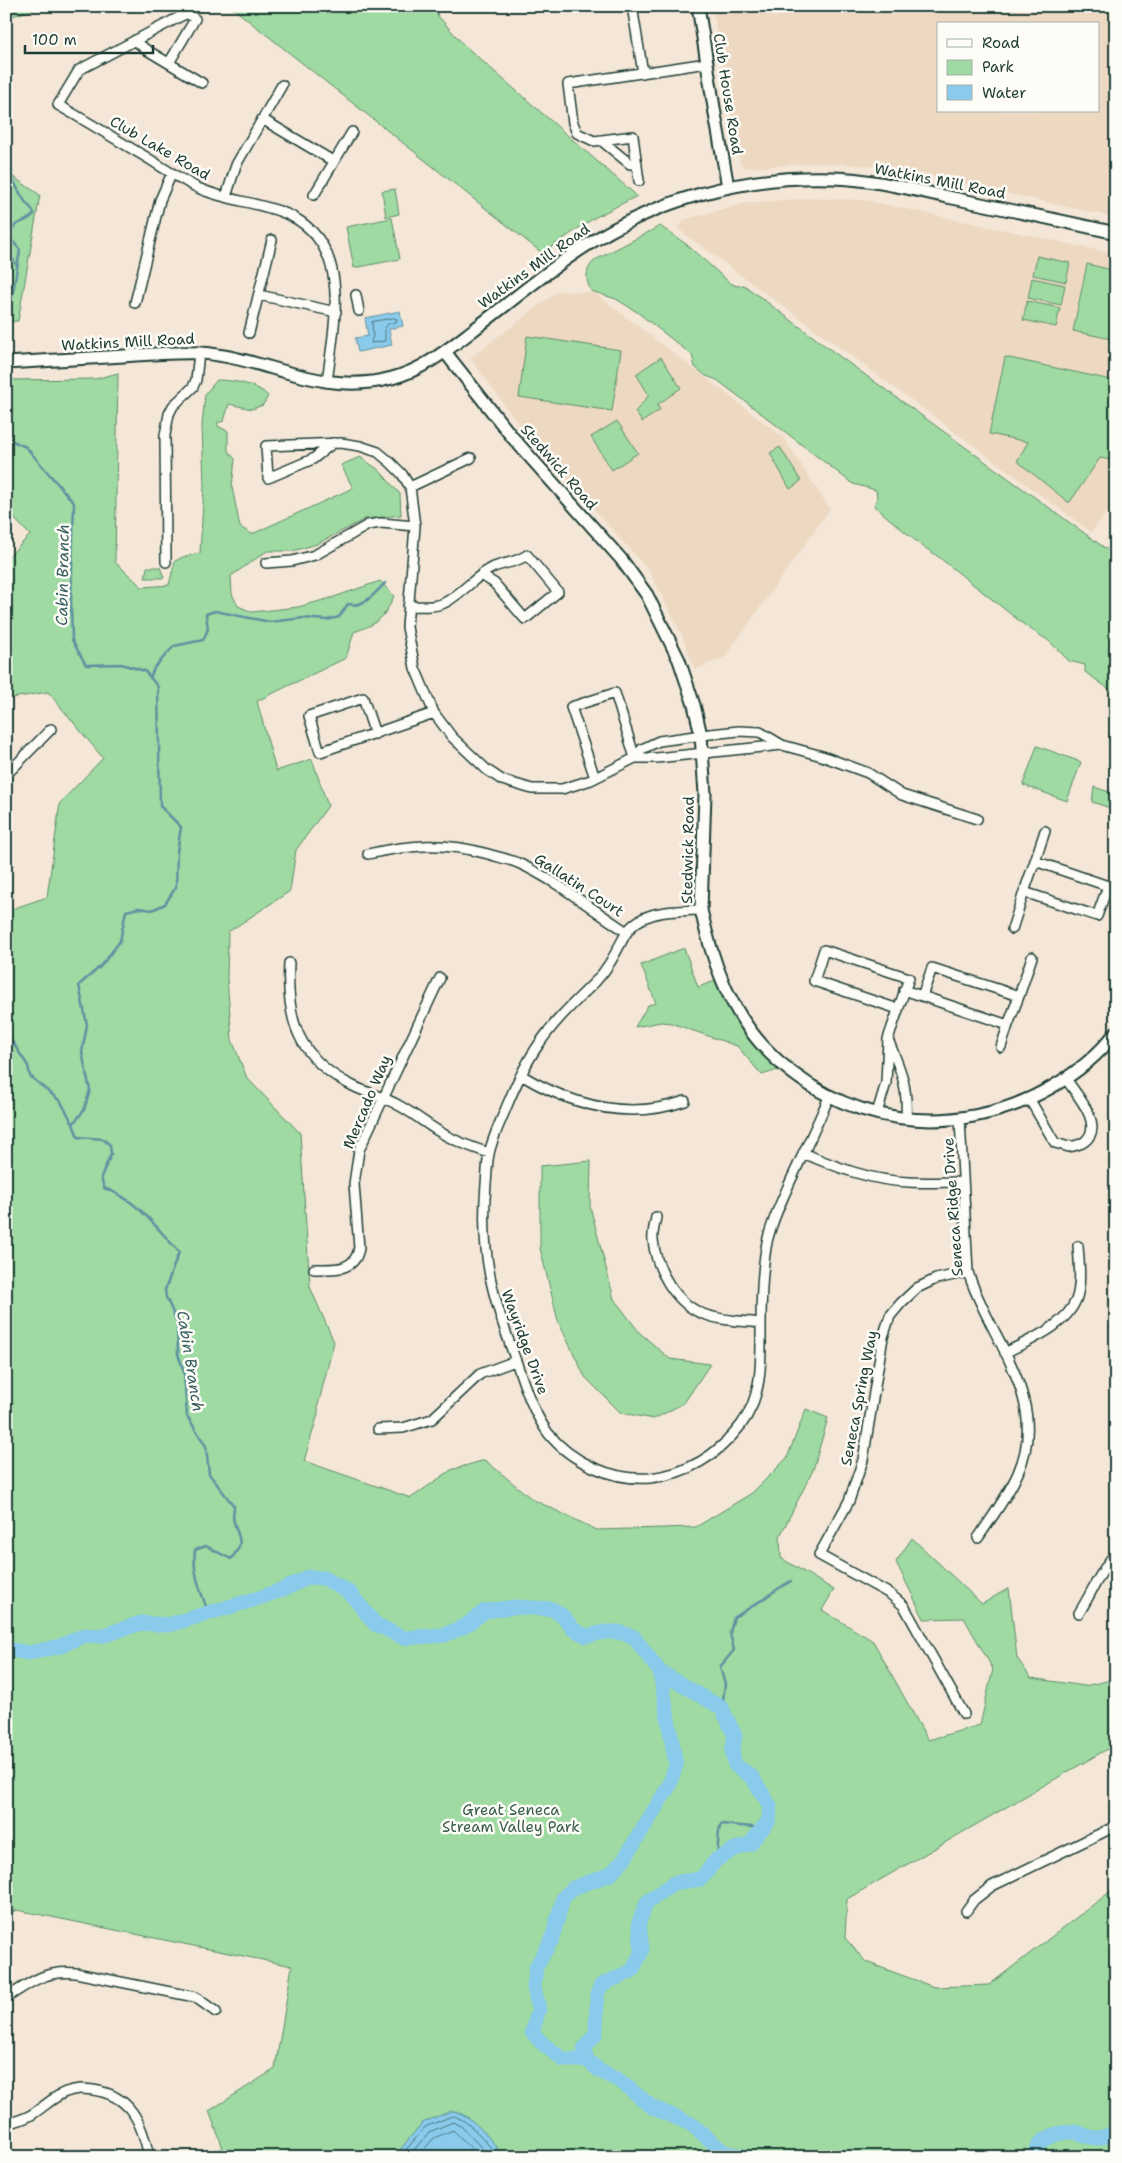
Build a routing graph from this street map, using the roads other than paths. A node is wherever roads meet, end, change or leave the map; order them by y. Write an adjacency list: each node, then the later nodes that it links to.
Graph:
1 (632, 6): 6 (street)
2 (698, 6): 5 (street, Club House Road)
3 (135, 40): 4 (street); 4 (street, Club Lake Road); 14 (street, Club Lake Road)
4 (169, 64): 7 (street)
5 (706, 64): 6 (street); 16 (street, Club House Road)
6 (643, 73): 11 (street)
7 (202, 83)
8 (282, 84): 9 (street)
9 (262, 119): 12 (street); 18 (street)
10 (352, 132): 12 (street)
11 (602, 141): 13 (street); 13 (street)
12 (334, 162): 17 (street)
13 (637, 163): 15 (street)
14 (172, 173): 18 (street, Club Lake Road); 23 (street)
15 (639, 181)
16 (728, 187): 19 (street, Watkins Mill Road); 27 (street, Watkins Mill Road)
17 (314, 195)
18 (226, 197): 25 (street, Club Lake Road)
19 (1116, 233)
20 (272, 240): 21 (street)
21 (259, 295): 25 (street); 26 (street)
22 (356, 295): 24 (street)
23 (135, 303)
24 (359, 311)
25 (336, 312): 30 (street, Club Lake Road)
26 (249, 333)
27 (445, 352): 30 (street, Watkins Mill Road); 42 (street, Stedwick Road)
28 (199, 353): 29 (street, Watkins Mill Road); 30 (street, Watkins Mill Road); 35 (street)
29 (6, 363)
30 (327, 382)
31 (333, 443): 31 (street); 33 (street)
32 (471, 458): 33 (street)
33 (410, 488): 34 (street)
34 (415, 526): 36 (street); 38 (street)
35 (166, 562)
36 (266, 563)
37 (481, 575): 37 (street); 38 (street)
38 (408, 606): 39 (street)
39 (434, 713): 41 (street); 47 (street)
40 (52, 729): 46 (street)
41 (375, 734): 41 (street)
42 (701, 735): 43 (street); 44 (street, Stedwick Road); 45 (street)
43 (782, 745): 44 (street); 48 (street)
44 (702, 752): 45 (street); 54 (street, Stedwick Road)
45 (635, 758): 47 (street); 47 (street)
46 (7, 774)
47 (595, 778)
48 (978, 819)
49 (1045, 831): 51 (street)
50 (368, 854): 56 (street, Gallatin Court)
51 (1035, 861): 52 (street); 53 (street)
52 (1112, 888): 53 (street)
53 (1024, 892): 55 (street)
54 (701, 910): 56 (street, Wayridge Drive); 71 (street, Stedwick Road)
55 (1012, 929)
56 (627, 932): 68 (street, Wayridge Drive)
57 (1032, 957): 62 (street)
58 (289, 964): 70 (street)
59 (440, 978): 70 (street, Mercado Way)
60 (904, 990): 61 (street); 63 (street); 63 (street)
61 (922, 996): 62 (street); 64 (street)
62 (1019, 996): 64 (street)
63 (898, 1009): 66 (street)
64 (1008, 1025): 67 (street)
65 (1116, 1032): 69 (street, Stedwick Road)
66 (888, 1039): 74 (street); 75 (street)
67 (1001, 1046)
68 (520, 1075): 73 (street); 77 (street, Wayridge Drive)
69 (1066, 1079): 72 (street, Stedwick Road); 72 (street)
70 (382, 1097): 77 (street); 82 (street, Mercado Way)
71 (830, 1097): 74 (street, Stedwick Road); 78 (street, Wayridge Drive)
72 (1030, 1100): 76 (street, Stedwick Road)
73 (686, 1101)
74 (877, 1114): 75 (street, Stedwick Road)
75 (906, 1118): 76 (street, Stedwick Road)
76 (960, 1119): 79 (street, Seneca Ridge Drive)
77 (489, 1153): 86 (street, Wayridge Drive)
78 (803, 1153): 79 (street); 84 (street, Wayridge Drive)
79 (963, 1182): 83 (street, Seneca Ridge Drive)
80 (656, 1217): 84 (street)
81 (1078, 1246): 85 (street)
82 (314, 1269)
83 (968, 1272): 85 (street, Seneca Ridge Drive); 91 (street, Seneca Spring Way)
84 (761, 1323): 86 (street, Wayridge Drive)
85 (1005, 1352): 88 (street, Seneca Ridge Drive)
86 (516, 1361): 87 (street)
87 (378, 1429)
88 (978, 1538)
89 (1116, 1552): 90 (street)
90 (1079, 1612)
91 (964, 1714)
92 (1116, 1826): 93 (street)
93 (966, 1911)
94 (6, 1998): 95 (street)
95 (216, 2012)
96 (6, 2124): 97 (street)
97 (149, 2157)

